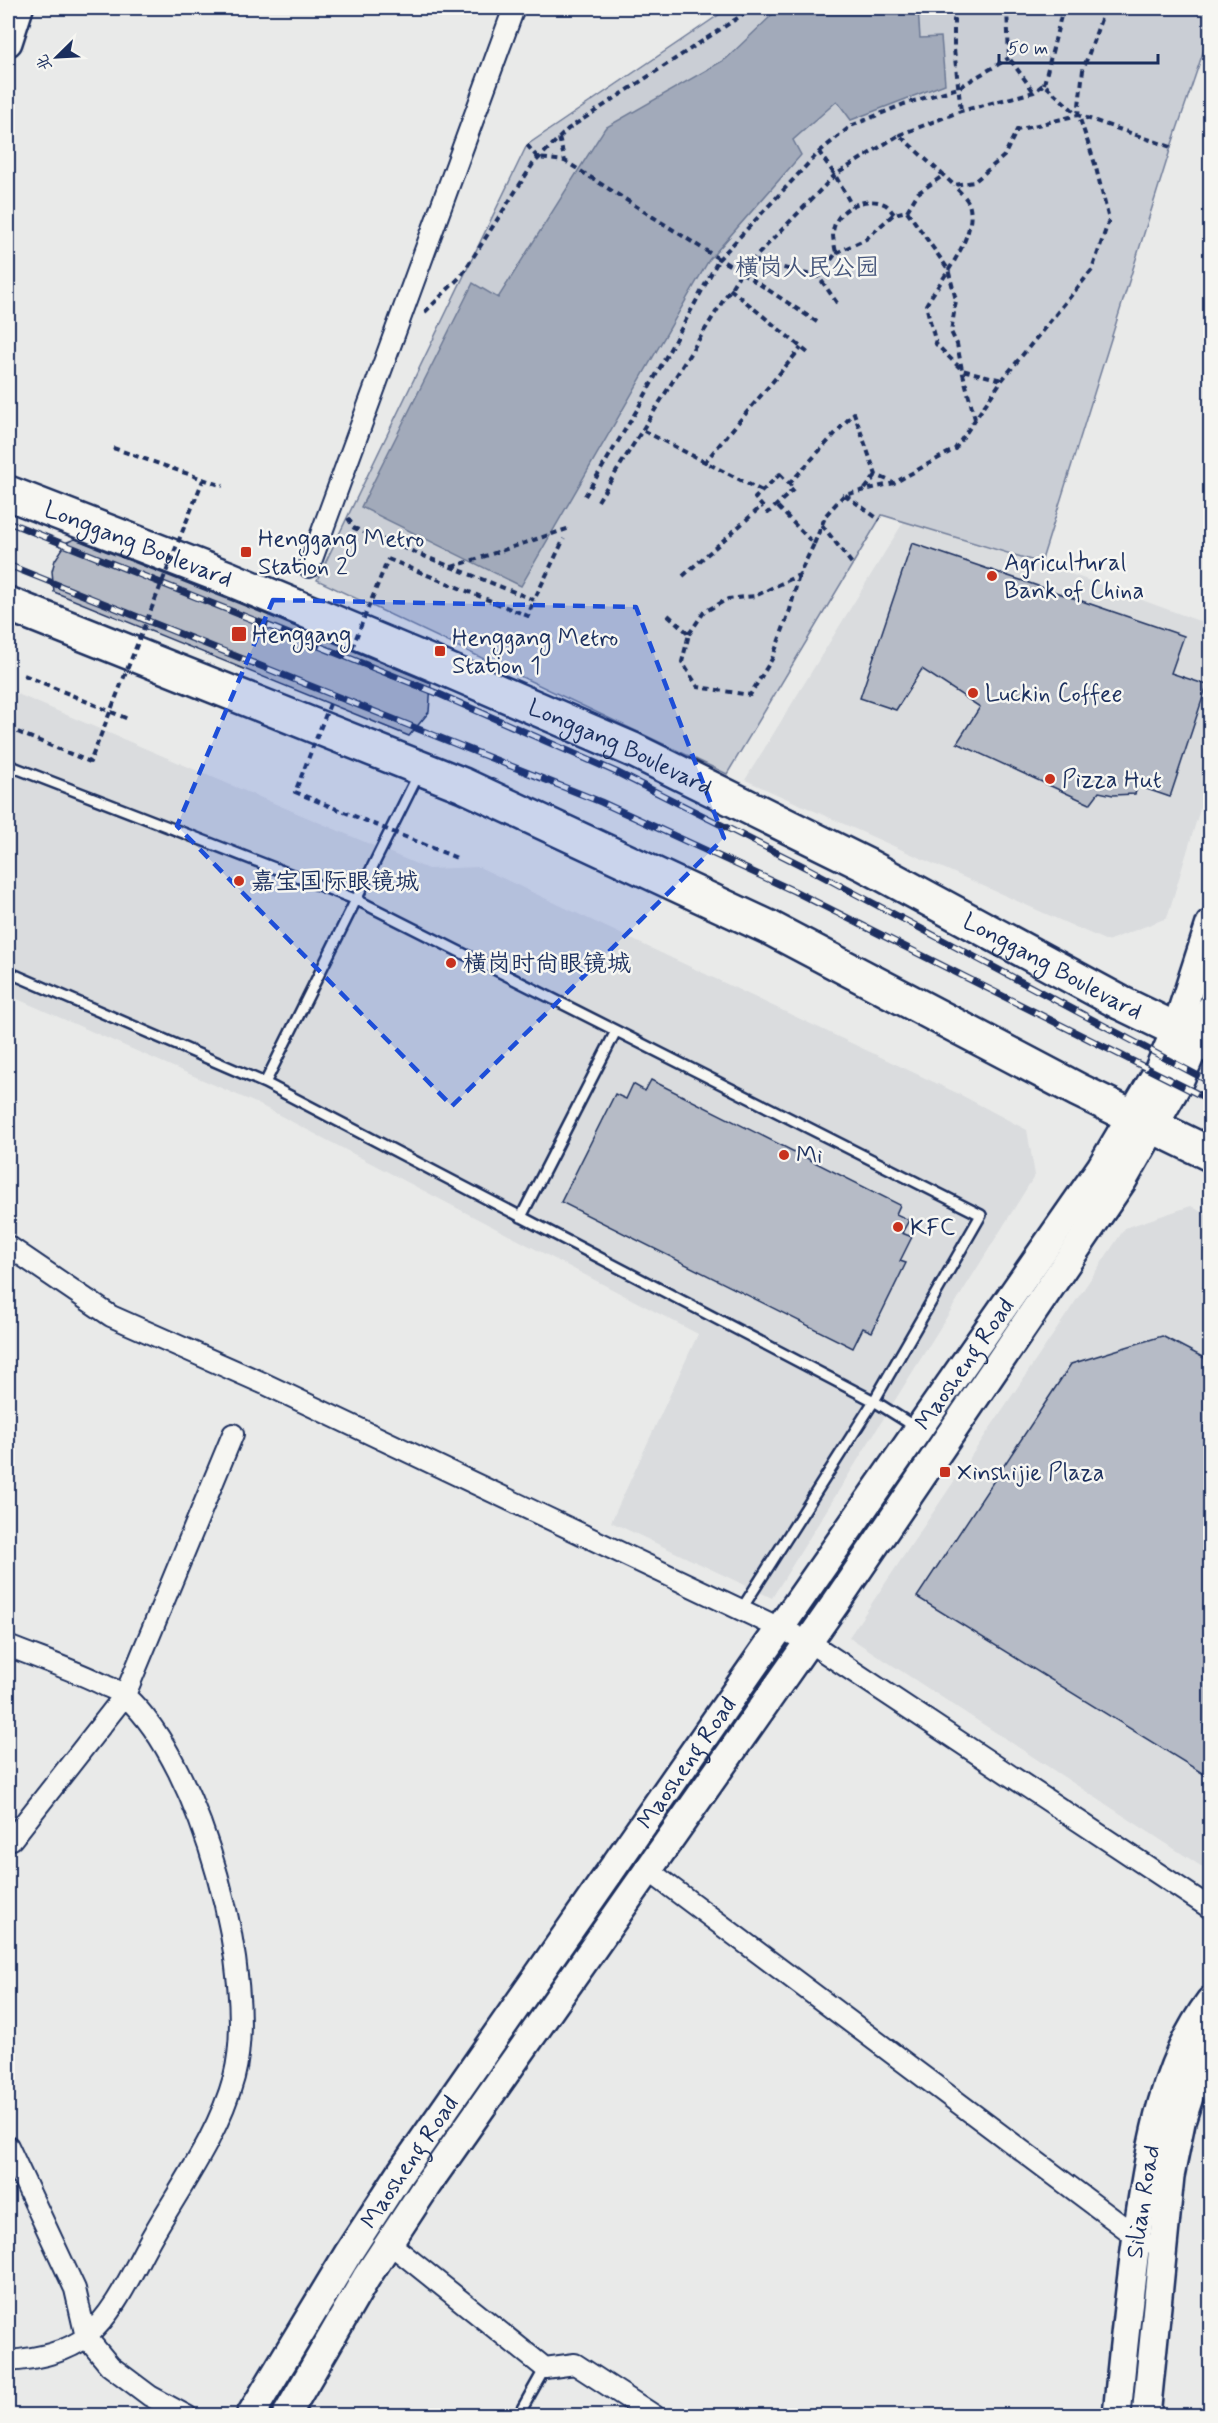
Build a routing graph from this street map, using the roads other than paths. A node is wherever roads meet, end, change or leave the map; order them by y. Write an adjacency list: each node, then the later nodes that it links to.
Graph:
1 (19, 8): 3 (street)
2 (514, 8): 5 (street)
3 (8, 42)
4 (8, 493): 14 (highway, Longgang Boulevard)
5 (309, 567)
6 (8, 604): 8 (highway)
7 (8, 765): 9 (lane)
8 (421, 768): 9 (lane); 16 (highway)
9 (357, 900): 13 (lane); 15 (lane)
10 (1210, 924): 14 (street)
11 (8, 972): 15 (lane)
12 (1210, 1009): 14 (street)
13 (616, 1031): 18 (lane); 20 (lane)
14 (1195, 1038): 16 (street)
15 (265, 1083): 18 (lane)
16 (1144, 1122): 17 (highway); 21 (street, Maosheng Road); 25 (street, Maosheng Road)
17 (1210, 1154)
18 (521, 1217): 20 (lane)
19 (8, 1246): 23 (street)
20 (874, 1401): 21 (lane); 23 (lane)
21 (919, 1429): 24 (street, Maosheng Road)
22 (233, 1434): 27 (street)
23 (741, 1610): 24 (street)
24 (780, 1629): 25 (street); 41 (street, Maosheng Road)
25 (809, 1642): 29 (street, Maosheng Road); 30 (street)
26 (8, 1646): 27 (street)
27 (125, 1695): 28 (street); 37 (street)
28 (12, 1839)
29 (648, 1870): 34 (street); 35 (street, Maosheng Road)
30 (1210, 1908)
31 (1210, 2001): 34 (street, Silian Road)
32 (1210, 2045): 36 (street, Silian Road)
33 (8, 2146): 37 (street)
34 (1137, 2238): 36 (street); 45 (street, Silian Road)
35 (389, 2243): 39 (street); 42 (street, Maosheng Road)
36 (1162, 2253): 46 (street, Silian Road)
37 (86, 2337): 38 (street); 40 (street)
38 (8, 2361)
39 (545, 2368): 43 (lane); 44 (street)
40 (187, 2415)
41 (250, 2415)
42 (286, 2415)
43 (518, 2415)
44 (655, 2415)
45 (1117, 2415)
46 (1146, 2415)

